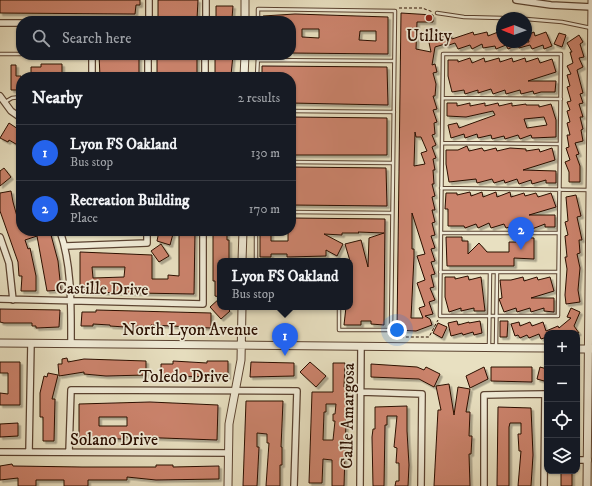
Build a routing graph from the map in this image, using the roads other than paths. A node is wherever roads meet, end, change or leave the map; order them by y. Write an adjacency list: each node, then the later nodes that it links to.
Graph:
1 (149, 0): 8 (street)
2 (206, 0): 9 (street)
3 (245, 0): 10 (street)
4 (516, 0): 6 (street)
5 (592, 0): 6 (street)
6 (592, 8): 16 (street)
7 (437, 13): 12 (lane)
8 (149, 16)
9 (206, 16)
10 (245, 16)
11 (258, 16): 24 (lane)
12 (496, 18)
13 (532, 20): 16 (lane)
14 (0, 23): 15 (street)
15 (16, 23)
16 (592, 28): 44 (street)
17 (0, 54): 18 (lane)
18 (16, 54)
19 (91, 60): 25 (street)
20 (148, 60): 26 (street)
21 (205, 60): 27 (street)
22 (245, 60): 28 (street)
23 (258, 60): 24 (lane); 29 (lane)
24 (394, 61): 36 (lane)
25 (92, 72)
26 (148, 72)
27 (205, 72)
28 (244, 72)
29 (257, 72)
30 (0, 96): 34 (street)
31 (16, 98): 34 (lane)
32 (442, 98): 33 (lane); 33 (lane); 38 (lane)
33 (561, 99): 39 (lane)
34 (5, 103): 37 (street)
35 (296, 111): 36 (lane)
36 (394, 112): 41 (lane)
37 (16, 114)
38 (442, 143): 39 (lane); 42 (lane)
39 (560, 144): 43 (lane)
40 (296, 162): 41 (lane)
41 (393, 163): 46 (lane)
42 (441, 188): 43 (lane); 47 (lane)
43 (560, 190): 44 (lane); 48 (lane)
44 (590, 190): 76 (street)
45 (296, 212): 46 (lane)
46 (392, 213): 66 (lane)
47 (441, 233): 48 (lane); 58 (lane)
48 (559, 233): 61 (lane)
49 (62, 236): 55 (street)
50 (147, 236): 55 (street)
51 (204, 236): 64 (street, Castille Drive)
52 (243, 236): 56 (street)
53 (256, 236): 57 (lane)
54 (0, 237): 63 (street)
55 (66, 246): 64 (street)
56 (242, 258)
57 (256, 258)
58 (440, 272): 59 (lane); 67 (lane)
59 (490, 272): 60 (lane); 67 (lane)
60 (497, 272): 61 (lane); 68 (lane)
61 (558, 272): 68 (lane)
62 (0, 300): 63 (street, Castille Drive)
63 (13, 300): 64 (street, Castille Drive)
64 (71, 302): 71 (street)
65 (242, 310): 72 (street)
66 (339, 310)
67 (489, 316): 68 (lane); 74 (lane)
68 (496, 316): 74 (lane)
69 (0, 343): 70 (street, North Lyon Avenue)
70 (31, 343): 71 (street, North Lyon Avenue); 81 (street)
71 (71, 343): 72 (street, North Lyon Avenue)
72 (242, 344): 73 (street, North Lyon Avenue); 77 (street)
73 (361, 346): 74 (street, North Lyon Avenue); 78 (street, Calle Amargosa)
74 (492, 348): 75 (street, North Lyon Avenue)
75 (544, 348)
76 (590, 349): 85 (street)
77 (235, 390): 82 (street, Toledo Drive); 83 (street); 88 (street, Toledo Drive)
78 (361, 392): 89 (street, Calle Amargosa); 90 (street)
79 (546, 438): 91 (street)
80 (0, 452): 81 (street, Solano Drive)
81 (29, 452): 82 (street, Solano Drive)
82 (69, 452): 83 (street, Solano Drive)
83 (229, 454): 87 (street)
84 (580, 460): 85 (street)
85 (588, 460): 93 (street)
86 (545, 474): 92 (street)
87 (228, 486)
88 (294, 486)
89 (360, 486)
90 (421, 486)
91 (484, 486)
92 (544, 486)
93 (588, 486)

